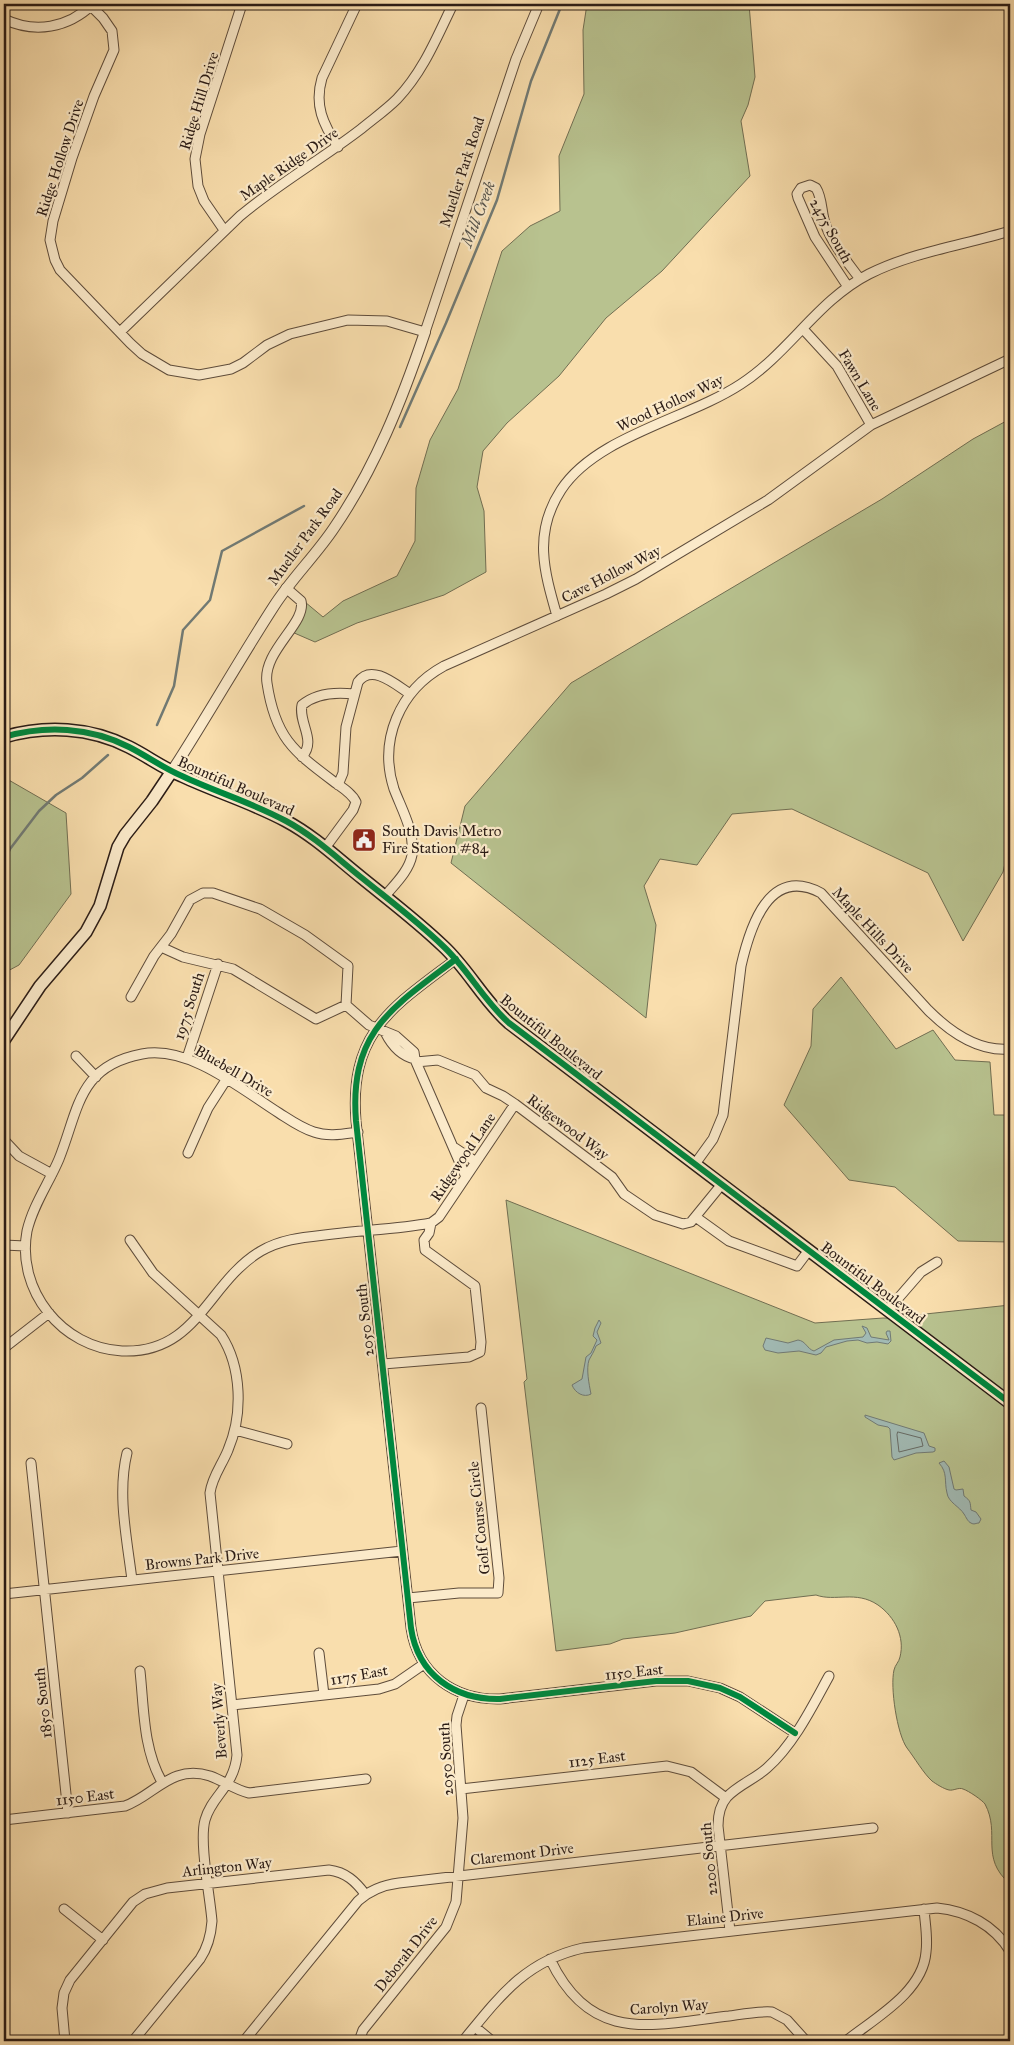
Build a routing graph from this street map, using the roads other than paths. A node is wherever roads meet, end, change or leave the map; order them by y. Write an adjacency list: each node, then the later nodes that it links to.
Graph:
1 (242, 4): 8 (street, Ridge Hill Drive)
2 (357, 4): 7 (street)
3 (453, 4): 7 (street, Maple Ridge Drive)
4 (539, 4): 14 (street, Mueller Park Road)
5 (92, 5): 6 (street); 13 (street, Ridge Hollow Drive)
6 (4, 19)
7 (338, 147): 8 (street, Maple Ridge Drive)
8 (224, 230): 13 (street, Maple Ridge Drive)
9 (1010, 231): 10 (street, Wood Hollow Way)
10 (860, 279): 11 (street, Wood Hollow Way); 11 (street, 2475 South)
11 (848, 287): 12 (street, Wood Hollow Way)
12 (803, 329): 16 (street, Fawn Lane); 18 (street, Wood Hollow Way)
13 (120, 332): 14 (street, Ridge Hollow Drive)
14 (425, 332): 17 (street, Mueller Park Road)
15 (1010, 359): 16 (street, Cave Hollow Way)
16 (871, 425): 18 (street, Cave Hollow Way)
17 (286, 588): 22 (street); 23 (street, Mueller Park Road)
18 (557, 616): 20 (street, Cave Hollow Way)
19 (354, 694): 20 (street); 22 (street); 24 (street)
20 (410, 694): 26 (street, Cave Hollow Way)
21 (4, 738): 23 (main road, Bountiful Boulevard)
22 (302, 757): 24 (street)
23 (172, 771): 25 (main road, Bountiful Boulevard); 33 (main road, Mueller Park Road)
24 (338, 784): 25 (street)
25 (325, 848): 26 (main road, Bountiful Boulevard)
26 (385, 896): 28 (main road, Bountiful Boulevard)
27 (161, 947): 29 (street); 30 (street); 31 (street)
28 (456, 959): 32 (street, 2050 South); 46 (main road, Bountiful Boulevard)
29 (218, 964): 31 (street); 36 (street, 1975 South)
30 (131, 997)
31 (346, 1005): 32 (street)
32 (381, 1030): 37 (street); 41 (street, 2050 South)
33 (4, 1040)
34 (1010, 1049): 46 (street, Maple Hills Drive)
35 (76, 1056): 38 (street)
36 (187, 1058): 38 (street, Bluebell Drive); 39 (street, Bluebell Drive)
37 (416, 1060): 40 (street, Ridgewood Way); 43 (street)
38 (96, 1077): 47 (street, Bluebell Drive)
39 (226, 1080): 41 (street, Bluebell Drive); 44 (street)
40 (515, 1104): 45 (street, Ridgewood Lane); 50 (street, Ridgewood Way)
41 (358, 1132): 52 (street, 2050 South)
42 (4, 1140): 47 (street)
43 (455, 1148): 45 (street); 48 (street)
44 (188, 1153)
45 (476, 1162): 48 (street, Ridgewood Lane)
46 (694, 1164): 49 (main road, Bountiful Boulevard)
47 (52, 1174): 55 (street, Bluebell Drive)
48 (466, 1177): 51 (street, Ridgewood Lane)
49 (722, 1184): 50 (street); 56 (main road, Bountiful Boulevard)
50 (696, 1218): 56 (street)
51 (431, 1223): 52 (street, Ridgewood Lane); 62 (street, Ridgewood Lane)
52 (368, 1230): 60 (street, Ridgewood Lane); 62 (street, 2050 South)
53 (130, 1240): 60 (street, Beverly Way)
54 (4, 1245): 55 (street)
55 (25, 1246): 59 (street, Ridgewood Lane)
56 (808, 1250): 58 (main road, Bountiful Boulevard)
57 (938, 1262): 58 (street)
58 (888, 1310): 63 (main road, Bountiful Boulevard)
59 (48, 1313): 60 (street, Ridgewood Lane); 61 (street)
60 (200, 1314): 65 (street, Beverly Way)
61 (4, 1348)
62 (383, 1364): 69 (street, 2050 South)
63 (1010, 1403)
64 (481, 1408): 74 (street, Golf Course Circle)
65 (235, 1430): 66 (street); 70 (street, Beverly Way)
66 (287, 1444)
67 (127, 1453): 71 (street)
68 (31, 1463): 72 (street, 1850 South)
69 (402, 1551): 70 (street, Browns Park Drive); 74 (street, 2050 South)
70 (218, 1571): 71 (street, Browns Park Drive); 81 (street, Beverly Way)
71 (132, 1580): 72 (street, Browns Park Drive)
72 (44, 1589): 73 (street, Browns Park Drive); 88 (street, 1850 South)
73 (4, 1594)
74 (408, 1598): 76 (street, 2050 South)
75 (319, 1653): 79 (street, 1175 East)
76 (424, 1664): 79 (street, 1175 East); 80 (street, 2050 South)
77 (140, 1671): 84 (street)
78 (830, 1676): 82 (street)
79 (324, 1695): 81 (street, 1175 East)
80 (464, 1695): 82 (street, 1150 East); 86 (street, 2050 South)
81 (232, 1705): 85 (street, Beverly Way)
82 (794, 1734): 87 (street)
83 (366, 1779): 85 (street, 1150 East)
84 (162, 1782): 85 (street, 1150 East); 88 (street, 1150 East)
85 (228, 1785): 93 (street, Beverly Way)
86 (462, 1789): 87 (street, 1125 East); 92 (street, 2050 South)
87 (726, 1798): 91 (street, 2200 South)
88 (68, 1813): 89 (street, 1150 East)
89 (4, 1820)
90 (873, 1828): 91 (street, Claremont Drive)
91 (720, 1845): 92 (street, Claremont Drive); 97 (street, 2200 South)
92 (459, 1876): 94 (street, Claremont Drive); 105 (street, Deborah Drive)
93 (208, 1883): 94 (street, Arlington Way); 98 (street, Arlington Way); 103 (street, Beverly Way)
94 (366, 1894): 104 (street, Claremont Drive)
95 (64, 1909): 98 (street)
96 (924, 1909): 97 (street, Elaine Drive); 99 (street, Elaine Drive); 109 (street)
97 (730, 1930): 100 (street, Elaine Drive)
98 (103, 1940): 102 (street, Arlington Way)
99 (1010, 1951)
100 (550, 1959): 101 (street, Elaine Drive); 108 (street, Carolyn Way)
101 (474, 2027): 106 (street, Elaine Drive); 107 (street)
102 (64, 2041)
103 (133, 2041)
104 (244, 2041)
105 (359, 2041)
106 (463, 2041)
107 (492, 2041)
108 (806, 2041)
109 (846, 2041)

